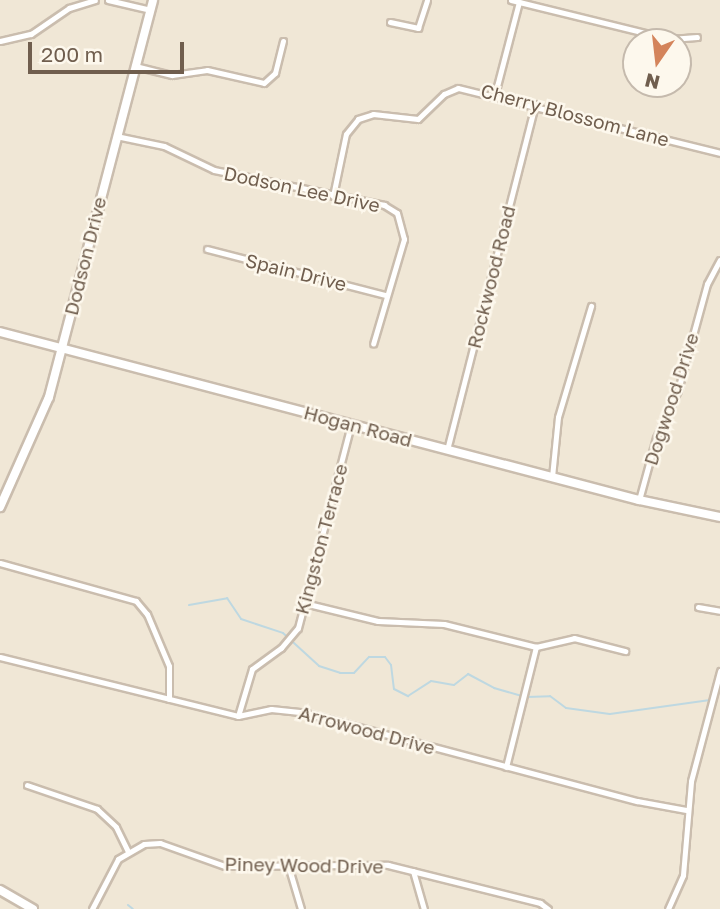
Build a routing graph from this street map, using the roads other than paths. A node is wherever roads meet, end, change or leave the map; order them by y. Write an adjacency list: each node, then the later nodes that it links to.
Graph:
1 (95, 0): 10 (street)
2 (108, 0): 7 (street)
3 (153, 0): 7 (street, Dodson Drive)
4 (428, 0): 8 (street)
5 (511, 0): 6 (street)
6 (519, 2): 9 (street); 13 (street)
7 (151, 10): 12 (street, Dodson Drive)
8 (390, 22)
9 (697, 37)
10 (0, 41)
11 (284, 41): 12 (street)
12 (135, 66): 15 (street, Dodson Drive)
13 (495, 94): 14 (street, Cherry Blossom Lane); 17 (street, Cherry Blossom Lane)
14 (535, 104): 16 (street, Cherry Blossom Lane); 26 (street, Rockwood Road)
15 (116, 136): 17 (street, Dodson Lee Drive); 24 (street, Dodson Drive)
16 (720, 153)
17 (333, 196): 20 (street, Dodson Lee Drive)
18 (207, 249): 20 (street, Spain Drive)
19 (720, 260): 28 (street, Dogwood Drive)
20 (385, 295): 23 (street, Dodson Lee Drive)
21 (591, 306): 27 (street)
22 (0, 332): 24 (street, Hogan Road)
23 (373, 344)
24 (61, 348): 25 (street, Hogan Road); 29 (street, Dodson Drive)
25 (352, 423): 26 (street, Hogan Road); 32 (street, Kingston Terrace)
26 (447, 450): 27 (street, Hogan Road)
27 (552, 477): 28 (street, Hogan Road)
28 (639, 500): 30 (street, Hogan Road)
29 (0, 507)
30 (718, 517)
31 (0, 563): 39 (street)
32 (304, 603): 35 (street); 40 (street, Kingston Terrace)
33 (698, 607): 34 (street)
34 (720, 611)
35 (536, 647): 36 (street); 41 (street)
36 (625, 651)
37 (0, 657): 39 (street, Arrowood Drive)
38 (720, 671): 43 (street)
39 (170, 699): 40 (street, Arrowood Drive)
40 (237, 716): 41 (street, Arrowood Drive)
41 (506, 766): 43 (street, Arrowood Drive)
42 (27, 785): 44 (street)
43 (686, 810): 53 (street)
44 (128, 852): 45 (street, Piney Wood Drive); 49 (street)
45 (288, 865): 46 (street, Piney Wood Drive); 50 (street)
46 (413, 871): 51 (street); 52 (street, Piney Wood Drive)
47 (0, 890): 48 (street)
48 (33, 909)
49 (92, 909)
50 (301, 909)
51 (424, 909)
52 (548, 909)
53 (668, 909)

